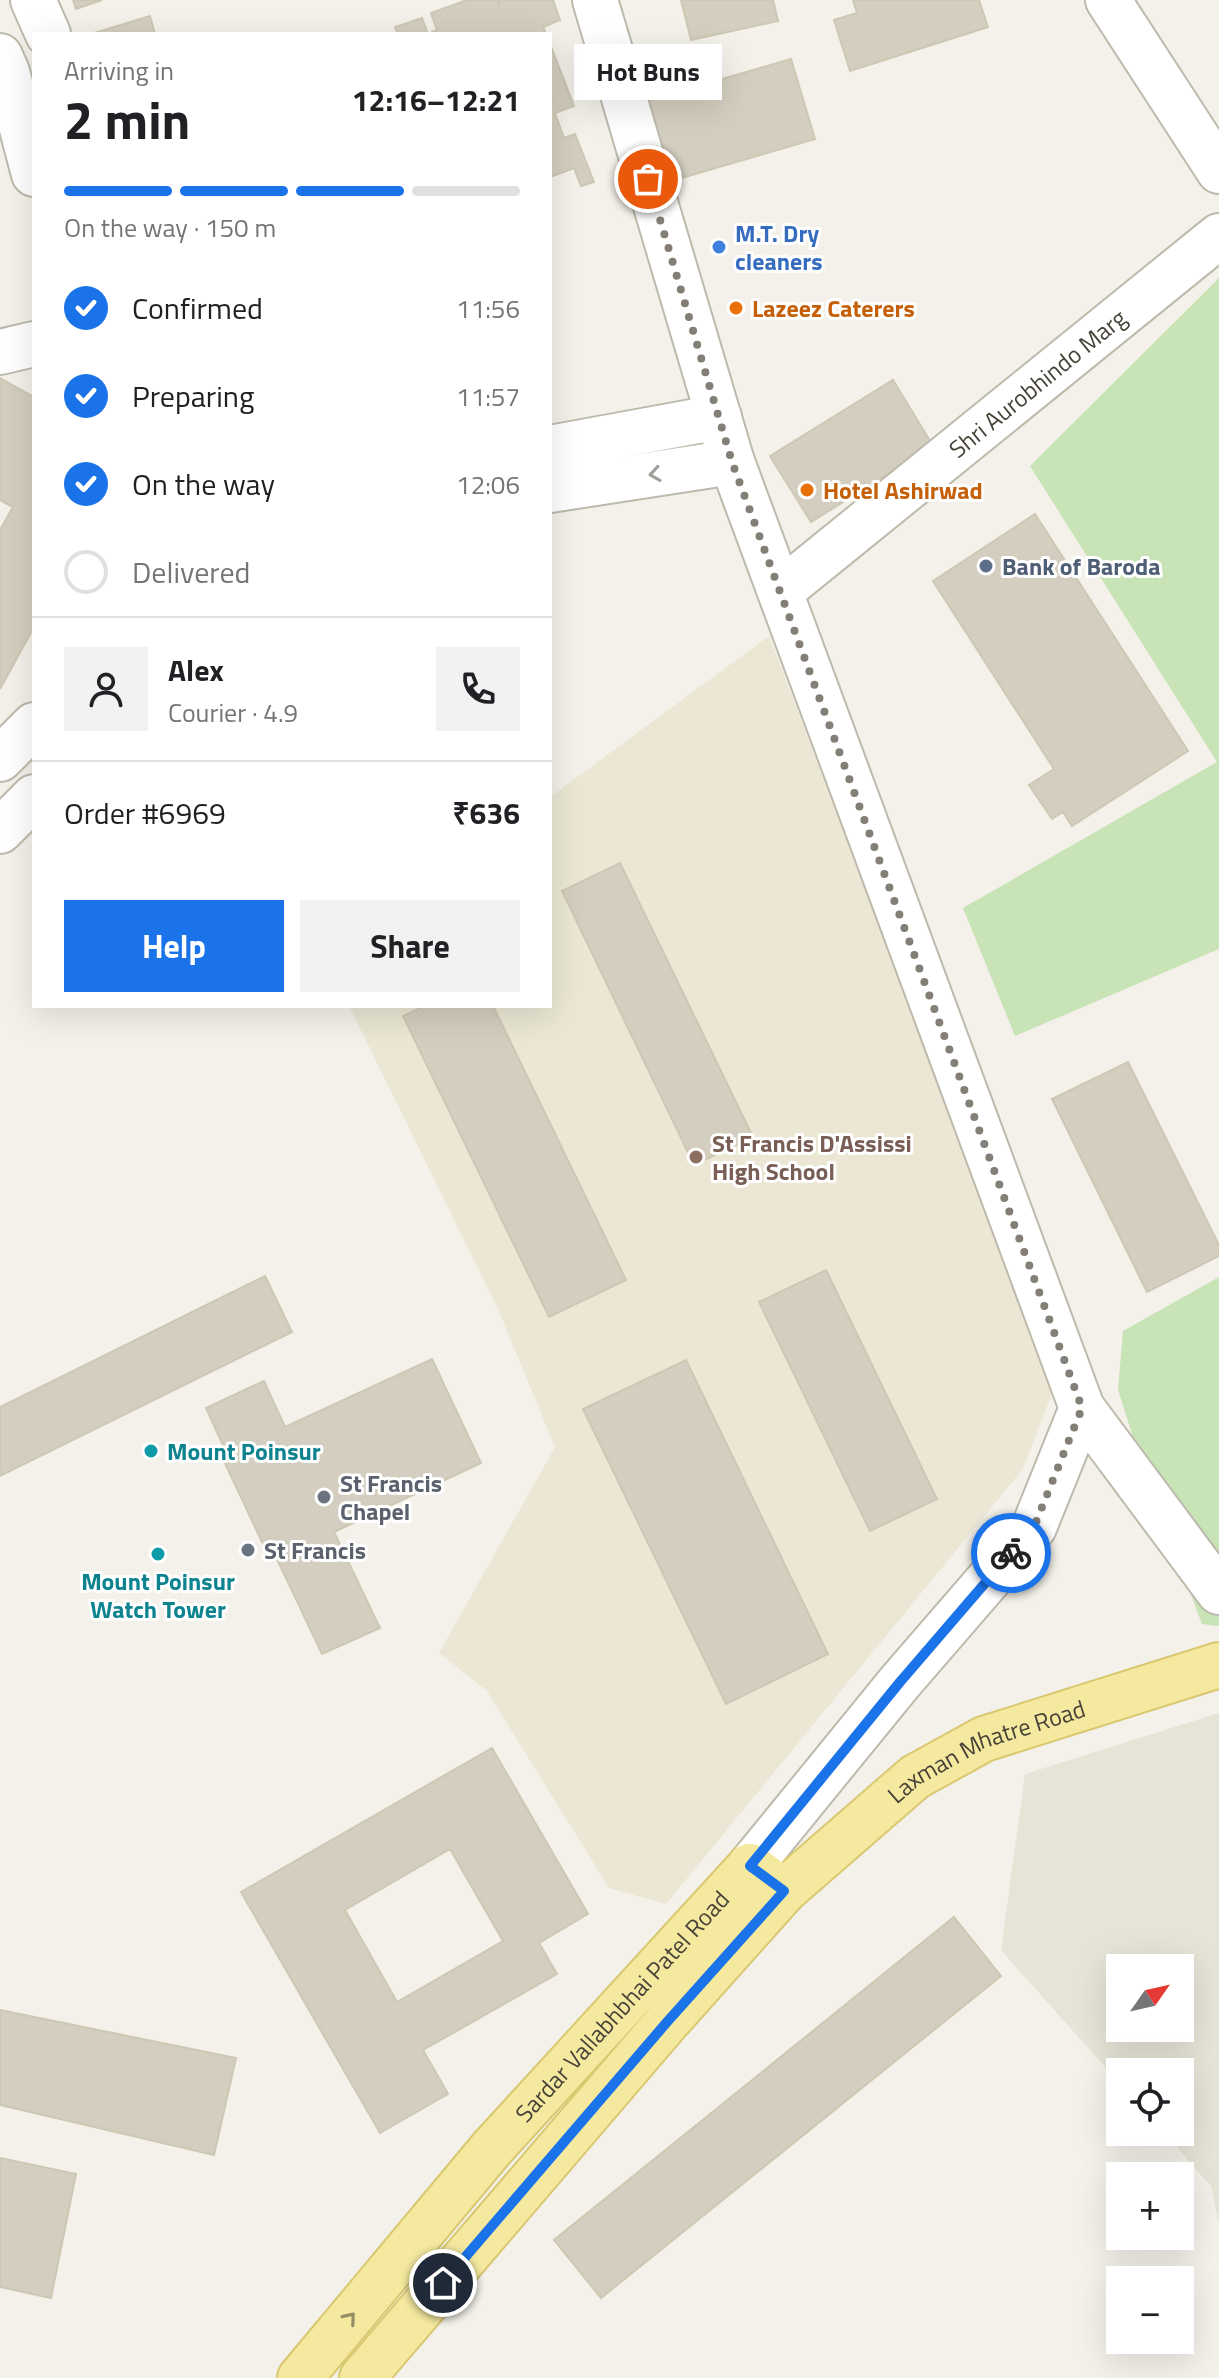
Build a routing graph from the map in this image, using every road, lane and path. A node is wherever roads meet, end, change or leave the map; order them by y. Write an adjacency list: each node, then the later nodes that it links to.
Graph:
1 (33, 0): 4 (street)
2 (595, 0): 11 (street)
3 (1108, 0): 7 (street)
4 (47, 32)
5 (0, 56): 6 (street)
6 (32, 166)
7 (1219, 171)
8 (1219, 236): 15 (street, Shri Aurobhindo Marg)
9 (32, 344): 10 (street)
10 (0, 352)
11 (719, 417): 12 (street); 13 (street)
12 (552, 448)
13 (732, 462): 14 (street, one-way to 14); 15 (street)
14 (552, 490)
15 (781, 591): 20 (street)
16 (32, 727): 17 (street)
17 (0, 759)
18 (32, 799): 19 (street)
19 (0, 831)
20 (1082, 1408): 21 (street); 23 (street)
21 (1219, 1592)
22 (1219, 1665): 24 (main road, Laxman Mhatre Road)
23 (750, 1866): 24 (main road); 25 (main road, Sardar Vallabhbhai Patel Road, one-way to 23)
24 (784, 1891): 26 (main road, Sardar Vallabhbhai Patel Road)
25 (300, 2378)
26 (362, 2378)

